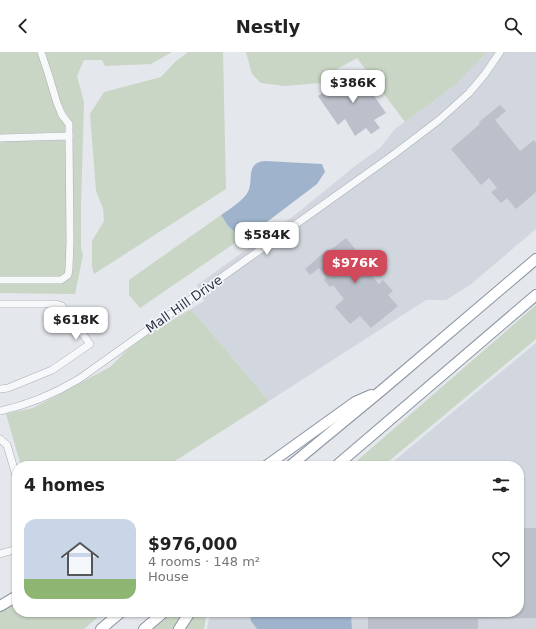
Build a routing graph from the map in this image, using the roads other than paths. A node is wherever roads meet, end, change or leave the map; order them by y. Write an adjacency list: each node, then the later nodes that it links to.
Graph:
1 (41, 52): 3 (street)
2 (500, 52): 11 (street, Mall Hill Drive)
3 (69, 136): 4 (street); 6 (street)
4 (0, 138)
5 (536, 259): 10 (highway)
6 (0, 280)
7 (536, 295): 12 (highway)
8 (0, 304): 9 (street)
9 (0, 390)
10 (382, 390): 14 (highway); 15 (highway)
11 (0, 411)
12 (392, 418): 16 (highway); 17 (highway)
13 (0, 439): 18 (street)
14 (273, 461)
15 (296, 461)
16 (342, 461)
17 (347, 461)
18 (12, 462)
19 (12, 550): 20 (street)
20 (0, 554)
21 (12, 599): 22 (highway)
22 (0, 606)
23 (115, 617): 26 (highway)
24 (158, 617): 27 (highway)
25 (187, 617): 28 (highway)
26 (101, 629)
27 (144, 629)
28 (180, 629)

